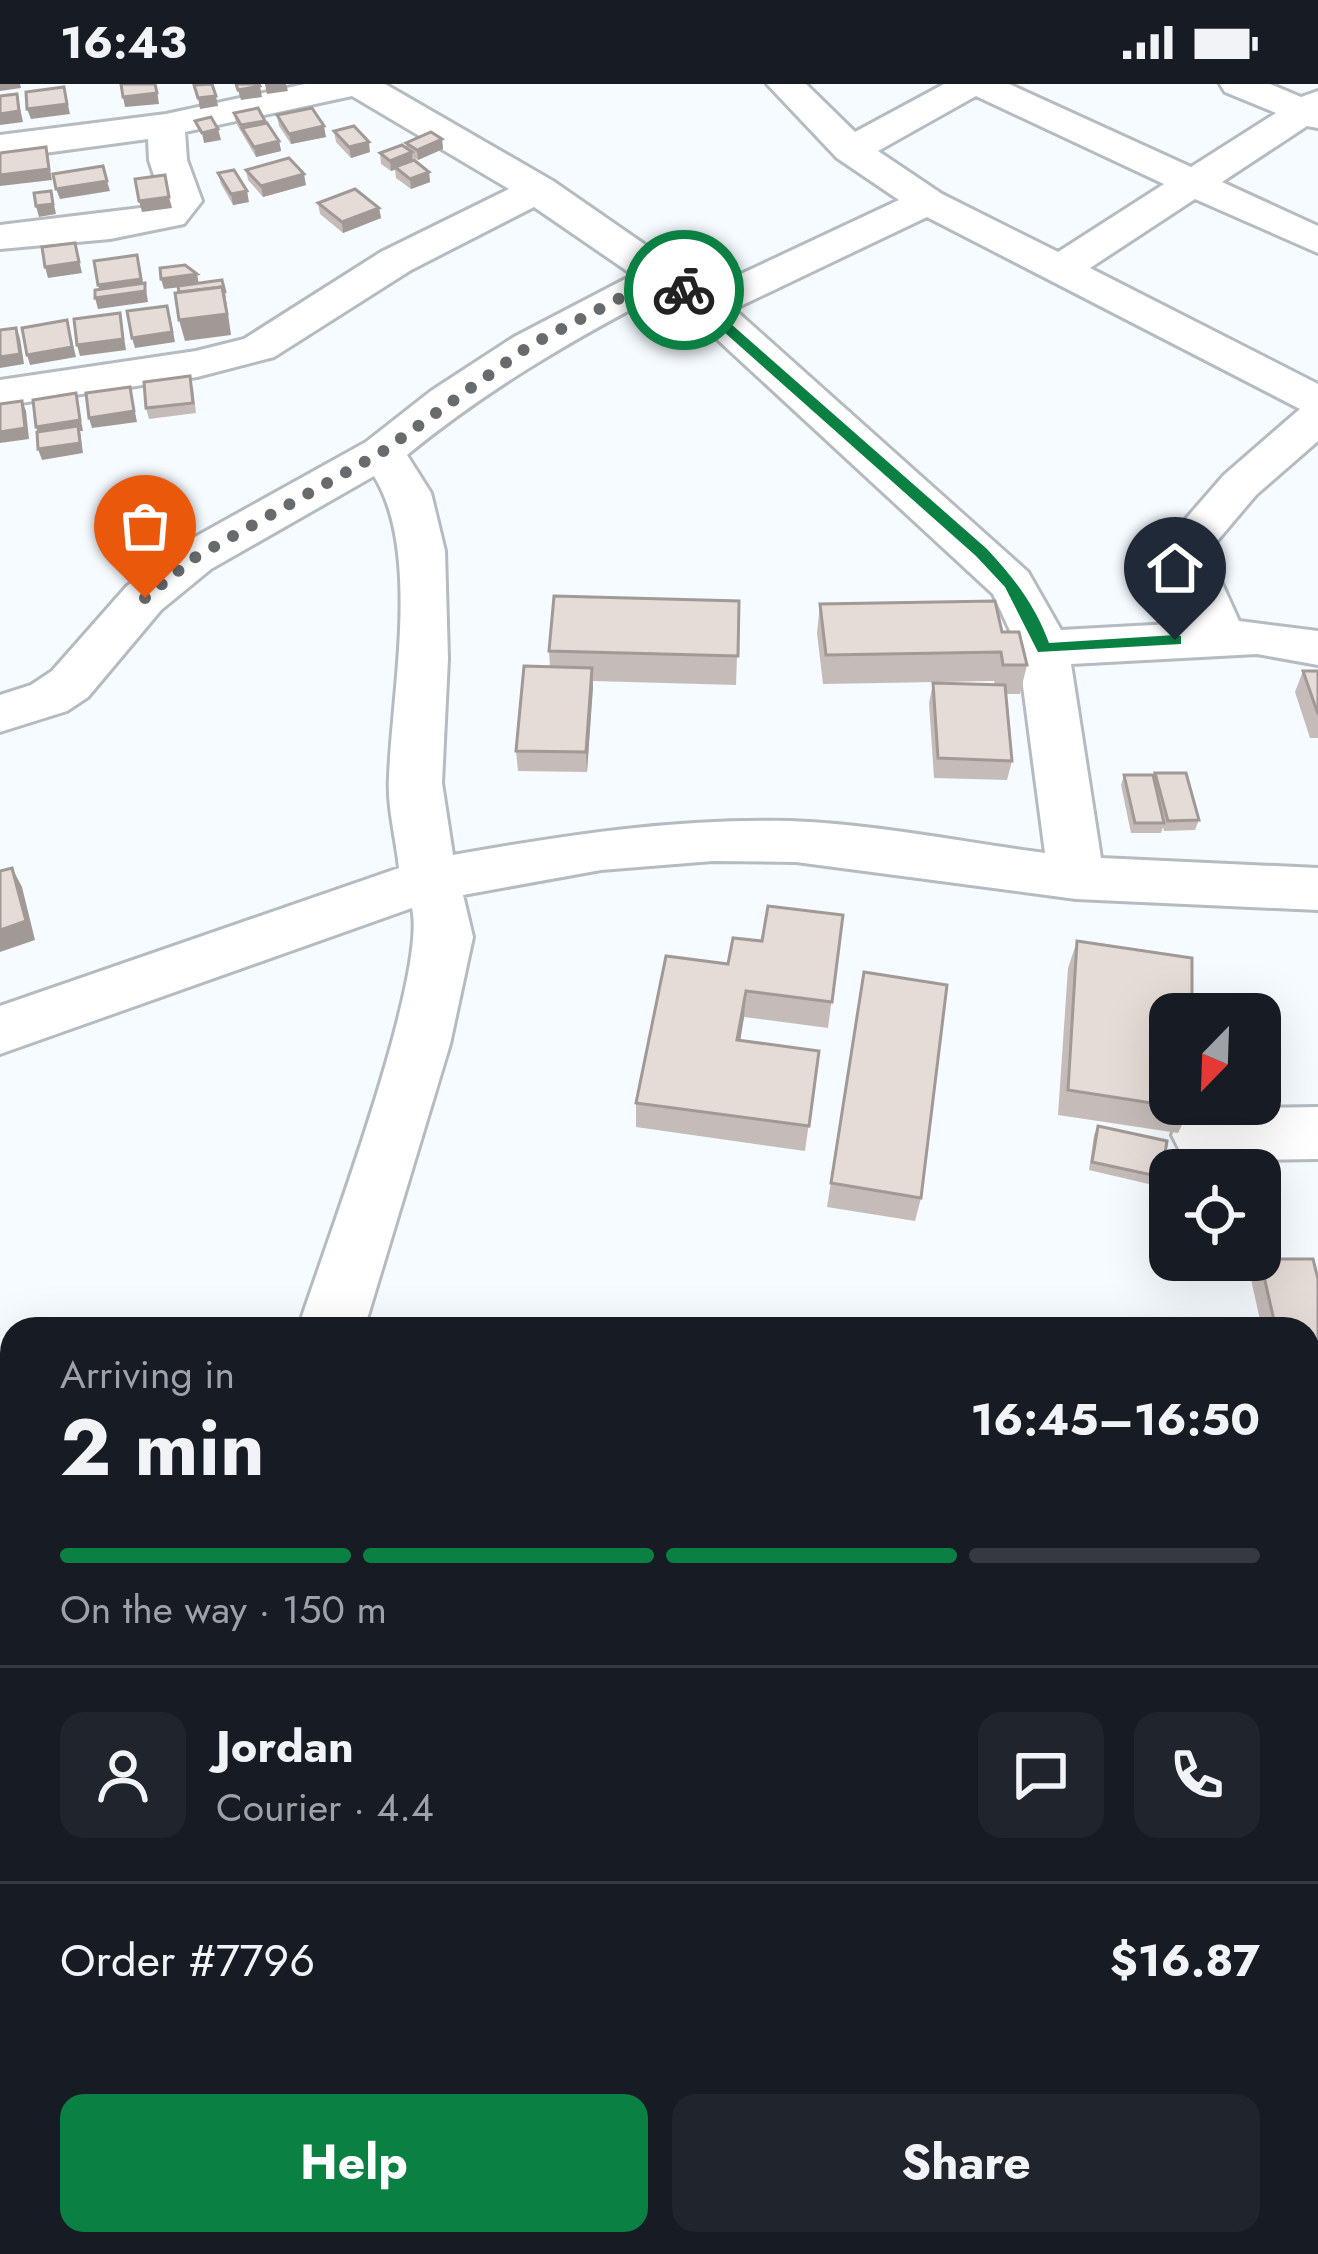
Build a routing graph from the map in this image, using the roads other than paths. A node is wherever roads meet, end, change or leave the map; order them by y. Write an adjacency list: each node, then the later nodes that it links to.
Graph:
1 (358, 84): 6 (street); 10 (street)
2 (784, 84): 8 (street)
3 (975, 84): 8 (street); 9 (street)
4 (1238, 84): 5 (street)
5 (1313, 110): 9 (street)
6 (166, 125): 7 (street); 12 (street)
7 (0, 147)
8 (851, 150): 11 (street)
9 (1193, 184): 13 (street); 14 (street)
10 (539, 189): 15 (street); 17 (street)
11 (928, 202): 14 (street); 16 (street)
12 (0, 237)
13 (1318, 242)
14 (1064, 268): 18 (street)
15 (664, 275): 16 (street); 20 (street)
16 (706, 306): 22 (street)
17 (0, 393)
18 (1318, 401)
19 (1318, 417): 21 (street)
20 (382, 452): 24 (street); 26 (street)
21 (1219, 637): 22 (street); 23 (street)
22 (1043, 648): 25 (street)
23 (1318, 648)
24 (0, 713)
25 (1076, 878): 26 (street); 27 (street)
26 (429, 880): 28 (street); 31 (street)
27 (1318, 889)
28 (0, 1030)
29 (1318, 1133): 30 (street)
30 (1203, 1136)
31 (335, 1317)

